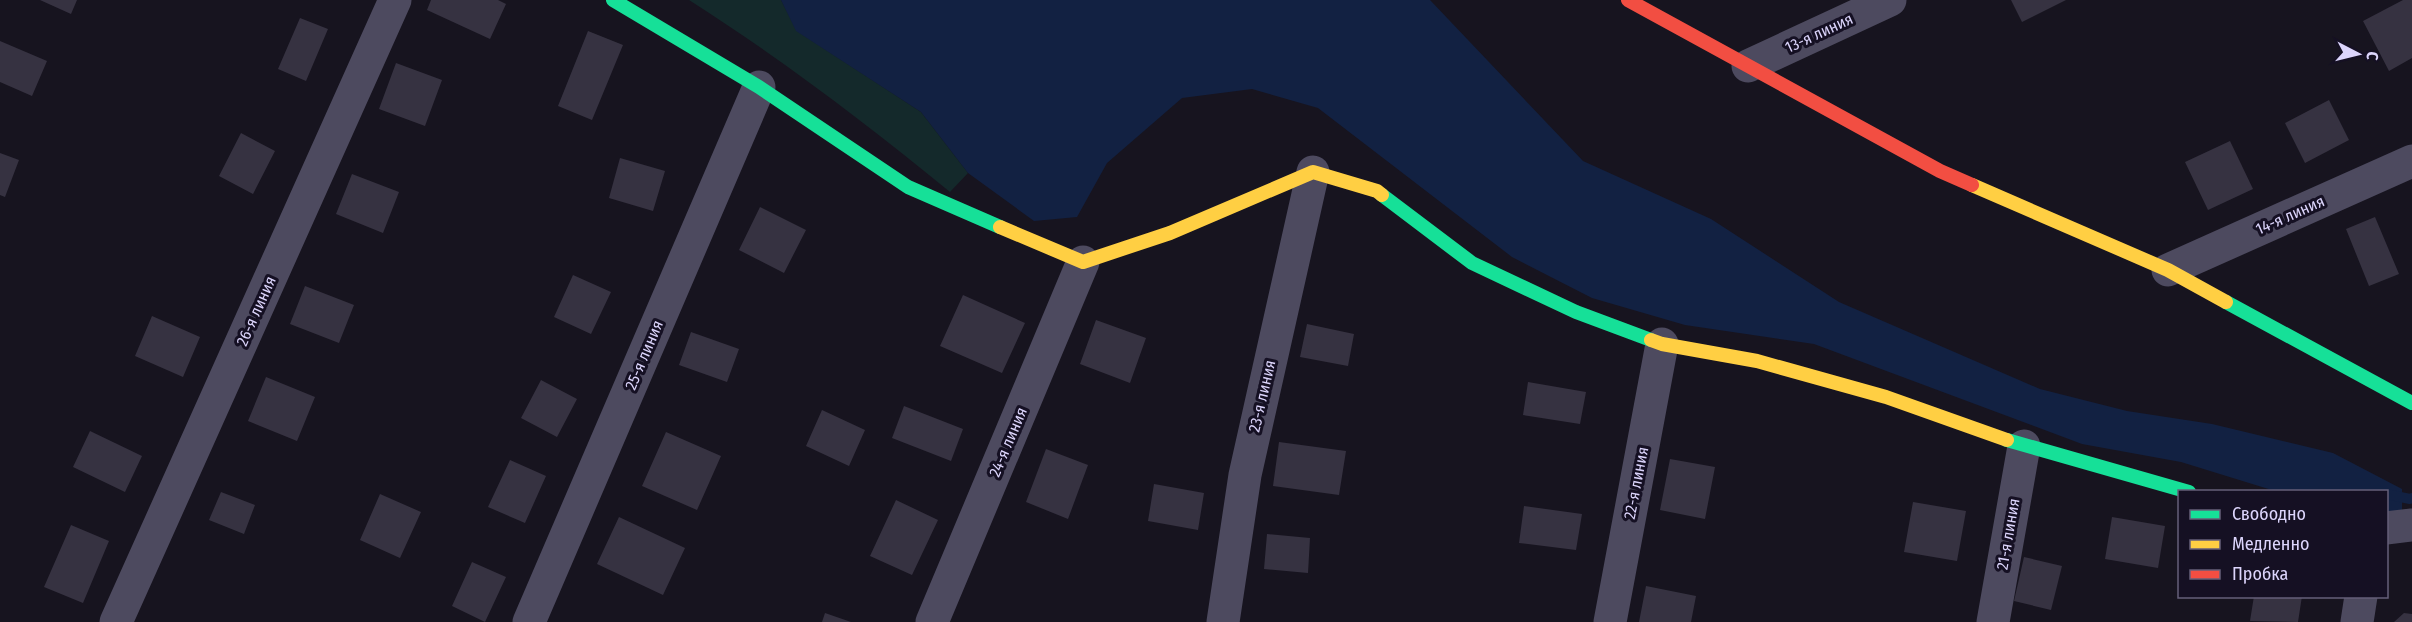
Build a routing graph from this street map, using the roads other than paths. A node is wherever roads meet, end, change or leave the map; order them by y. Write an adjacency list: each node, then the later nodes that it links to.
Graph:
1 (395, 0): 18 (street, 26-я линия)
2 (613, 0): 6 (street)
3 (1628, 0): 5 (street)
4 (1890, 0): 5 (street, 13-я линия)
5 (1748, 66): 10 (street)
6 (759, 87): 9 (street); 19 (street, 25-я линия)
7 (2412, 161): 10 (street, 14-я линия)
8 (1313, 172): 9 (street); 11 (street); 21 (street, 23-я линия)
9 (1083, 262): 20 (street, 24-я линия)
10 (2168, 270): 12 (street)
11 (1662, 344): 13 (street); 22 (street, 22-я линия)
12 (2412, 404)
13 (2024, 446): 14 (street); 23 (street, 21-я линия)
14 (2181, 490)
15 (2412, 525): 16 (street)
16 (2388, 528)
17 (2361, 598): 24 (street)
18 (116, 622)
19 (529, 622)
20 (932, 622)
21 (1223, 622)
22 (1610, 622)
23 (1993, 622)
24 (2357, 622)

